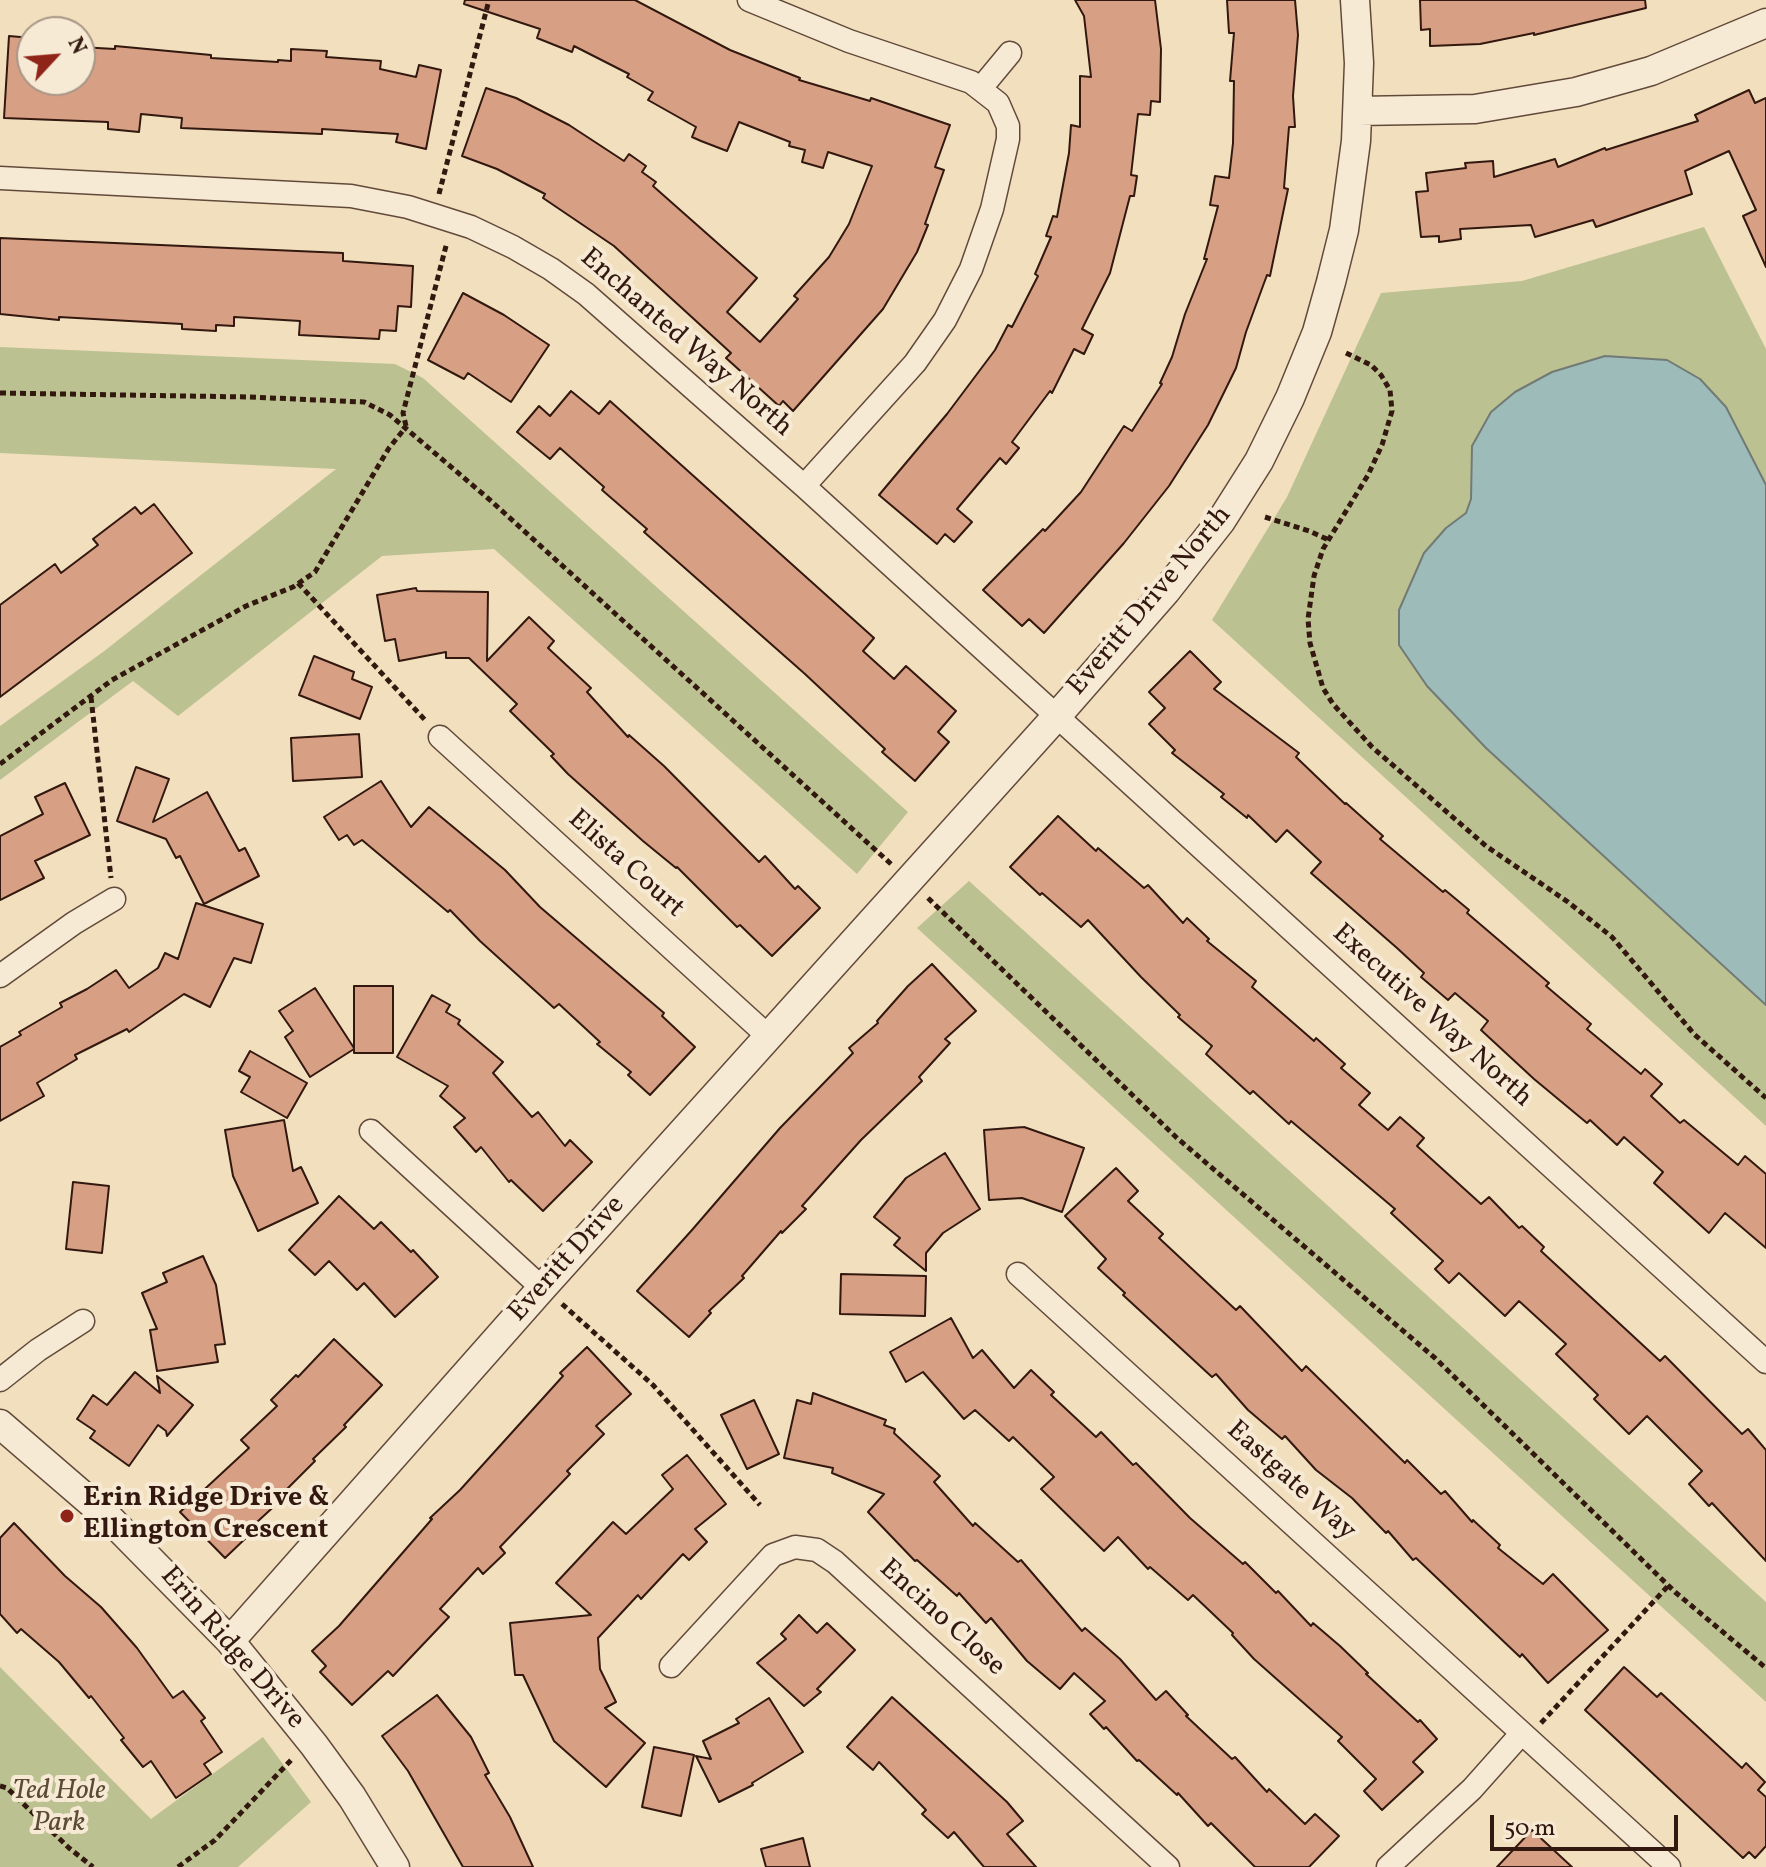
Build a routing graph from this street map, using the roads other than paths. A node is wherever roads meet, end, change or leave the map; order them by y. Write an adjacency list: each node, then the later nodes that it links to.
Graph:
1 (749, 0): 5 (street)
2 (1355, 0): 6 (street, Everitt Drive North)
3 (1766, 23): 6 (street)
4 (1010, 53): 5 (street)
5 (981, 88): 8 (street)
6 (1358, 111): 9 (street, Everitt Drive North)
7 (0, 178): 8 (street, Enchanted Way North)
8 (804, 486): 9 (street, Enchanted Way North)
9 (1056, 717): 11 (street, Everitt Drive North); 19 (street, Executive Way North)
10 (440, 737): 14 (street, Elista Court)
11 (909, 880): 14 (street, Everitt Drive)
12 (114, 899): 13 (street)
13 (0, 976)
14 (769, 1037): 17 (street, Everitt Drive)
15 (371, 1131): 17 (street)
16 (1018, 1274): 24 (street, Eastgate Way)
17 (542, 1288): 22 (street, Everitt Drive)
18 (83, 1321): 20 (street)
19 (1766, 1362)
20 (0, 1380)
21 (0, 1424): 22 (street, Erin Ridge Drive)
22 (230, 1641): 25 (street, Erin Ridge Drive)
23 (671, 1666): 26 (street, Encino Close)
24 (1530, 1730): 27 (street); 28 (street, Eastgate Way)
25 (395, 1867)
26 (1168, 1867)
27 (1388, 1867)
28 (1669, 1867)

